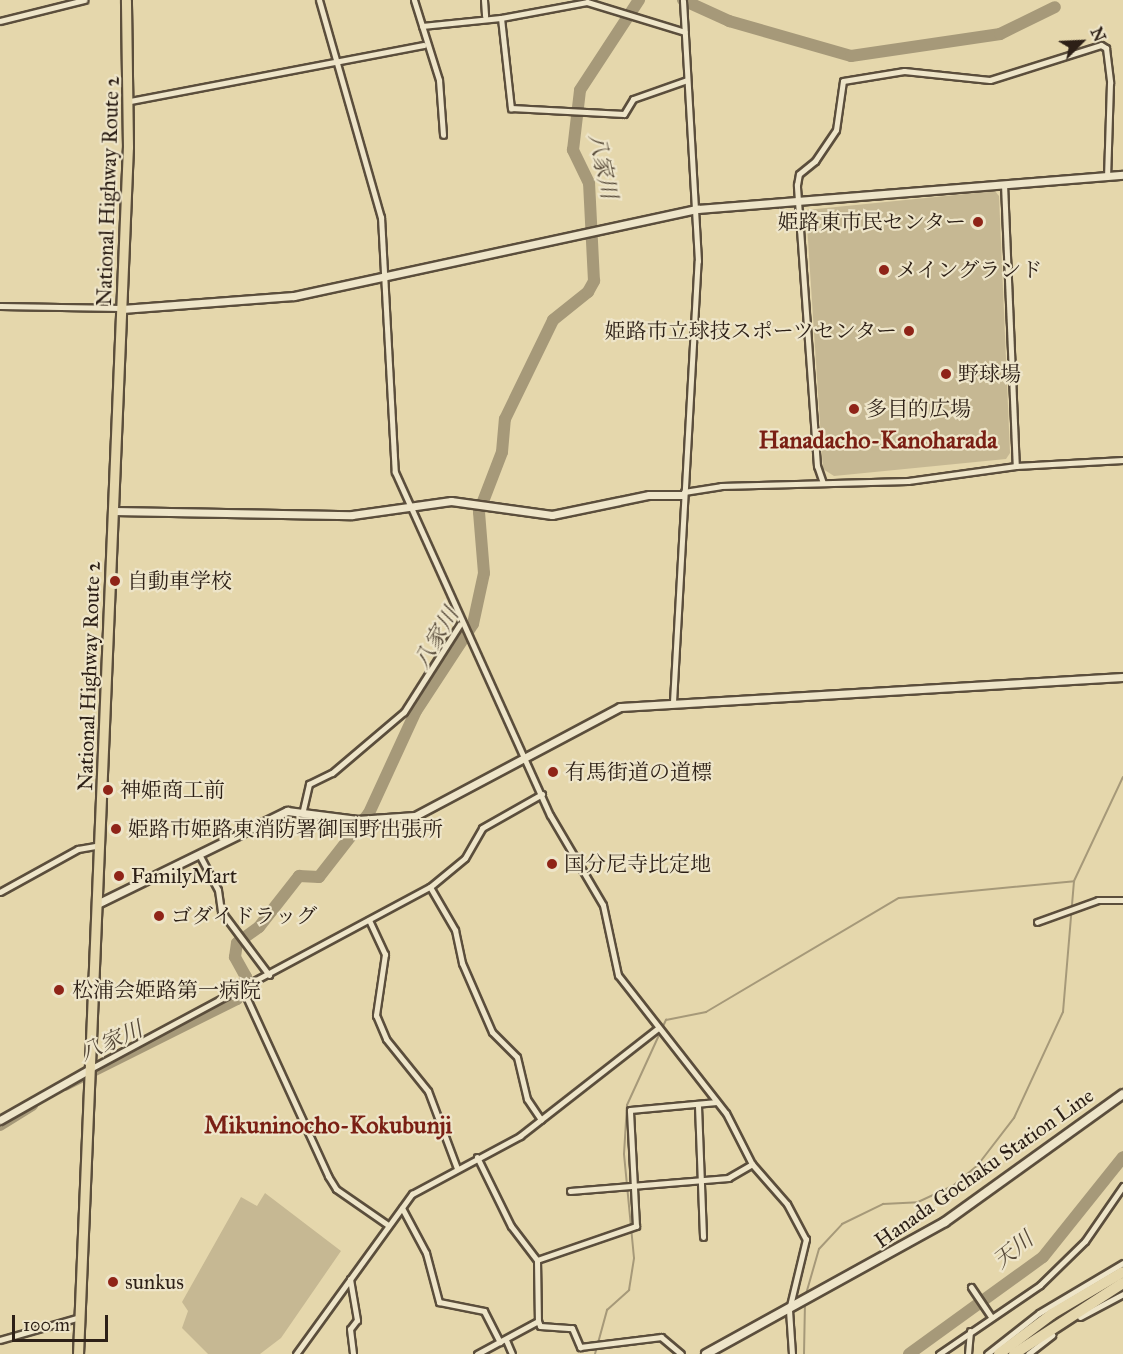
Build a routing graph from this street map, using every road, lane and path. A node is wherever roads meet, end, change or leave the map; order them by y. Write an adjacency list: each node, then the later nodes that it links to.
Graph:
1 (84, 0): 9 (street)
2 (126, 0): 15 (highway, National Highway Route 2)
3 (319, 0): 13 (street)
4 (414, 0): 10 (street)
5 (484, 0): 7 (street)
6 (683, 0): 11 (street)
7 (486, 16): 8 (street); 10 (street)
8 (501, 18): 11 (street); 14 (street)
9 (0, 21)
10 (422, 26): 12 (street)
11 (684, 32): 14 (street)
12 (424, 45): 13 (street); 16 (street)
13 (338, 64): 15 (street); 22 (street)
14 (687, 80): 21 (street)
15 (130, 101): 24 (highway, National Highway Route 2)
16 (443, 135)
17 (1123, 175): 18 (street)
18 (1107, 176): 19 (street); 20 (street)
19 (1004, 184): 20 (street); 26 (street)
20 (798, 201): 21 (street); 27 (street)
21 (698, 209): 22 (street); 28 (street)
22 (388, 276): 24 (street); 29 (street)
23 (0, 306): 24 (street)
24 (122, 309): 30 (highway, National Highway Route 2)
25 (1123, 460): 26 (street)
26 (1017, 466): 27 (street)
27 (823, 483): 28 (street)
28 (684, 494): 29 (street); 33 (street)
29 (410, 508): 30 (street); 31 (street)
30 (114, 511): 37 (highway, National Highway Route 2)
31 (460, 624): 34 (street); 36 (street)
32 (1123, 677): 33 (street)
33 (673, 702): 34 (street)
34 (528, 757): 35 (street); 36 (street)
35 (542, 794): 39 (street); 47 (street)
36 (303, 810): 38 (street)
37 (100, 845): 40 (street); 42 (highway, National Highway Route 2)
38 (201, 858): 42 (street); 45 (street)
39 (430, 887): 43 (street); 53 (street)
40 (0, 892)
41 (1123, 900): 44 (street)
42 (98, 904): 48 (highway, National Highway Route 2)
43 (369, 920): 45 (street); 56 (street)
44 (1037, 922)
45 (269, 975): 46 (street)
46 (243, 990): 48 (street); 62 (street)
47 (657, 1029): 50 (street); 53 (street)
48 (90, 1069): 52 (street); 72 (highway, National Highway Route 2)
49 (1123, 1094): 71 (main road, Hanada Gochaku Station Line)
50 (717, 1102): 51 (street); 55 (street)
51 (698, 1106): 57 (street); 58 (street)
52 (0, 1120)
53 (541, 1120): 54 (street)
54 (477, 1157): 56 (street); 64 (street)
55 (752, 1164): 57 (street); 71 (street)
56 (457, 1168): 61 (street)
57 (701, 1180): 58 (street); 63 (street)
58 (632, 1185): 60 (street); 64 (street)
59 (1123, 1186): 73 (street)
60 (570, 1191)
61 (402, 1208): 62 (street); 77 (street)
62 (388, 1225): 67 (street)
63 (703, 1237)
64 (537, 1260): 74 (street)
65 (1123, 1263): 88 (street)
66 (1123, 1272): 89 (highway)
67 (350, 1279): 79 (street); 80 (street)
68 (1123, 1283): 90 (highway)
69 (970, 1287): 73 (street)
70 (1123, 1294): 91 (street)
71 (793, 1308): 84 (main road, Hanada Gochaku Station Line); 85 (street)
72 (80, 1317): 76 (street); 78 (highway, National Highway Route 2)
73 (991, 1317): 75 (street)
74 (538, 1321): 77 (street); 83 (street)
75 (970, 1331): 86 (street); 87 (street)
76 (0, 1340)
77 (503, 1341): 81 (street); 82 (street)
78 (78, 1354)
79 (296, 1354)
80 (353, 1354)
81 (477, 1354)
82 (512, 1354)
83 (681, 1354)
84 (706, 1354)
85 (792, 1354)
86 (939, 1354)
87 (968, 1354)
88 (987, 1354)
89 (999, 1354)
90 (1014, 1354)
91 (1028, 1354)

